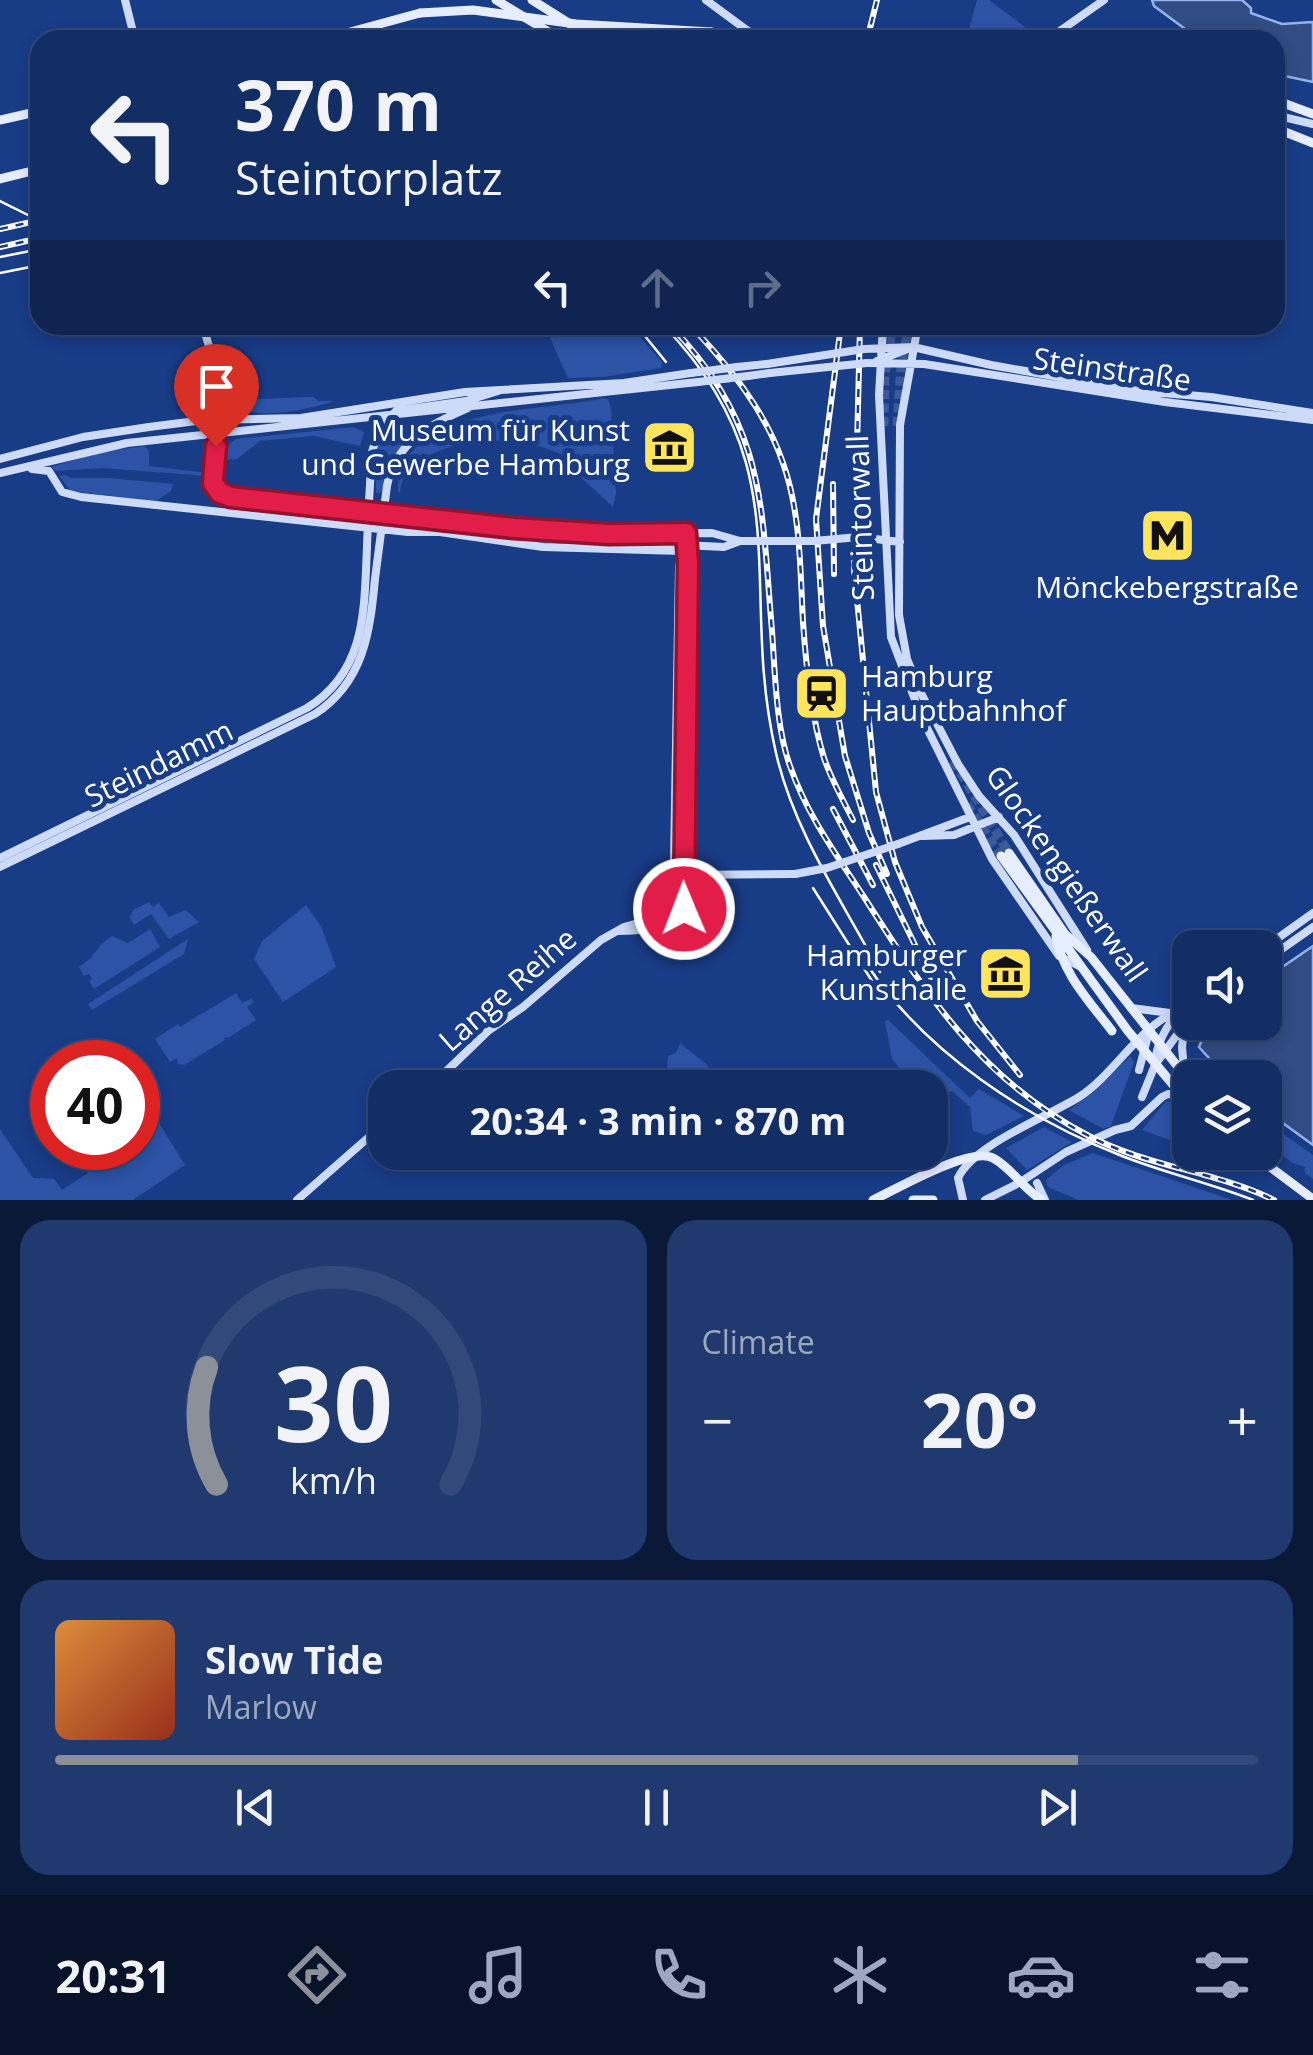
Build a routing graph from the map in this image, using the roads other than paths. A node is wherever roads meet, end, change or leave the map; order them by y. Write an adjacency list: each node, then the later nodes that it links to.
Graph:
1 (125, 0): 6 (main road)
2 (496, 0): 8 (main road)
3 (532, 0): 9 (main road)
4 (706, 0): 11 (main road)
5 (1104, 0): 12 (main road)
6 (132, 30)
7 (354, 30): 10 (main road, bridge)
8 (546, 30)
9 (585, 30)
10 (642, 30)
11 (747, 30)
12 (1069, 30)
13 (1285, 103): 14 (main road)
14 (1312, 112)
15 (30, 113): 17 (main road)
16 (1285, 117): 18 (main road)
17 (0, 120)
18 (1313, 124)
19 (1285, 132): 20 (main road)
20 (1313, 143)
21 (30, 172): 22 (main road)
22 (0, 179)
23 (205, 335): 36 (main road)
24 (882, 335): 26 (main road, Steintorwall)
25 (916, 335): 28 (main road, Steintorwall)
26 (880, 347): 27 (main road, Steinstraße); 30 (main road, Steintorwall); 31 (main road, Steinstraße, bridge)
27 (892, 347): 28 (main road, Steinstraße); 29 (main road)
28 (913, 347): 29 (main road, Steintorwall); 34 (main road, Steinstraße)
29 (905, 359): 30 (main road); 37 (main road, Steinstraße); 50 (main road, Steintorwall)
30 (880, 361): 31 (main road, bridge); 47 (main road, Steintorwall)
31 (768, 368): 32 (main road, bridge); 33 (main road, bridge)
32 (498, 390): 35 (main road); 36 (main road)
33 (468, 408): 35 (main road); 43 (main road)
34 (1313, 413)
35 (388, 416): 38 (main road); 42 (main road)
36 (222, 420): 38 (main road); 39 (main road)
37 (1313, 420)
38 (220, 434): 40 (main road); 42 (main road)
39 (0, 459)
40 (23, 468): 41 (main road); 44 (main road)
41 (0, 473)
42 (368, 512): 43 (main road); 44 (main road)
43 (383, 513): 45 (main road); 48 (main road)
44 (368, 528): 45 (main road); 53 (main road)
45 (381, 529): 48 (main road); 53 (main road)
46 (686, 533): 48 (main road); 49 (main road); 51 (main road)
47 (886, 538): 49 (main road, bridge); 50 (main road); 52 (main road, Steintorwall)
48 (608, 541): 51 (main road)
49 (740, 541): 51 (main road)
50 (900, 542): 52 (main road, Steintorwall)
51 (684, 547): 54 (main road); 55 (main road)
52 (905, 668): 56 (main road, Glockengießerwall); 57 (main road, Glockengießerwall)
53 (333, 694): 60 (main road, Steindamm); 62 (main road, Steindamm)
54 (677, 709): 55 (main road); 61 (main road)
55 (686, 716): 63 (main road)
56 (970, 817): 58 (main road, Glockengießerwall); 59 (main road)
57 (998, 817): 58 (main road); 72 (main road, Glockengießerwall)
58 (976, 829): 59 (main road); 71 (main road, Glockengießerwall)
59 (924, 836): 63 (main road, bridge)
60 (0, 858)
61 (674, 864): 63 (main road); 64 (main road)
62 (0, 868)
63 (684, 876): 64 (main road); 67 (main road, Lange Reihe)
64 (672, 890): 67 (main road, Lange Reihe)
65 (1313, 913): 69 (main road)
66 (1313, 927): 70 (main road)
67 (619, 931): 85 (main road, Lange Reihe)
68 (1056, 934): 71 (main road); 72 (main road, Glockengießerwall); 73 (main road, Glockengießerwall)
69 (1282, 935)
70 (1282, 949)
71 (1059, 956): 73 (main road, Glockengießerwall); 78 (main road)
72 (1092, 957): 74 (main road, Glockengießerwall)
73 (1082, 967): 81 (main road, Glockengießerwall)
74 (1131, 1008): 75 (main road); 79 (main road, Glockengießerwall)
75 (1172, 1012)
76 (1172, 1014): 79 (main road)
77 (1172, 1022): 82 (main road)
78 (1112, 1032)
79 (1149, 1032): 81 (main road); 82 (main road, Glockengießerwall); 83 (main road)
80 (1172, 1037): 82 (main road)
81 (1138, 1043): 83 (main road, Glockengießerwall); 92 (main road)
82 (1161, 1048): 84 (main road, Glockengießerwall); 87 (main road)
83 (1145, 1053): 86 (main road); 87 (main road, Glockengießerwall)
84 (1172, 1061)
85 (447, 1070)
86 (1140, 1070)
87 (1153, 1070): 88 (main road, Glockengießerwall); 90 (main road)
88 (1172, 1087)
89 (1172, 1095): 96 (main road)
90 (1142, 1097)
91 (368, 1138): 99 (main road)
92 (996, 1144): 93 (main road); 94 (main road)
93 (975, 1155): 94 (main road); 100 (main road); 103 (main road)
94 (997, 1160): 96 (main road)
95 (1274, 1170): 98 (main road)
96 (1019, 1183): 104 (main road); 105 (main road)
97 (1036, 1183): 105 (main road)
98 (1313, 1199)
99 (297, 1200)
100 (874, 1200)
101 (912, 1200): 102 (main road)
102 (933, 1200)
103 (963, 1200)
104 (985, 1200)
105 (1044, 1200)

